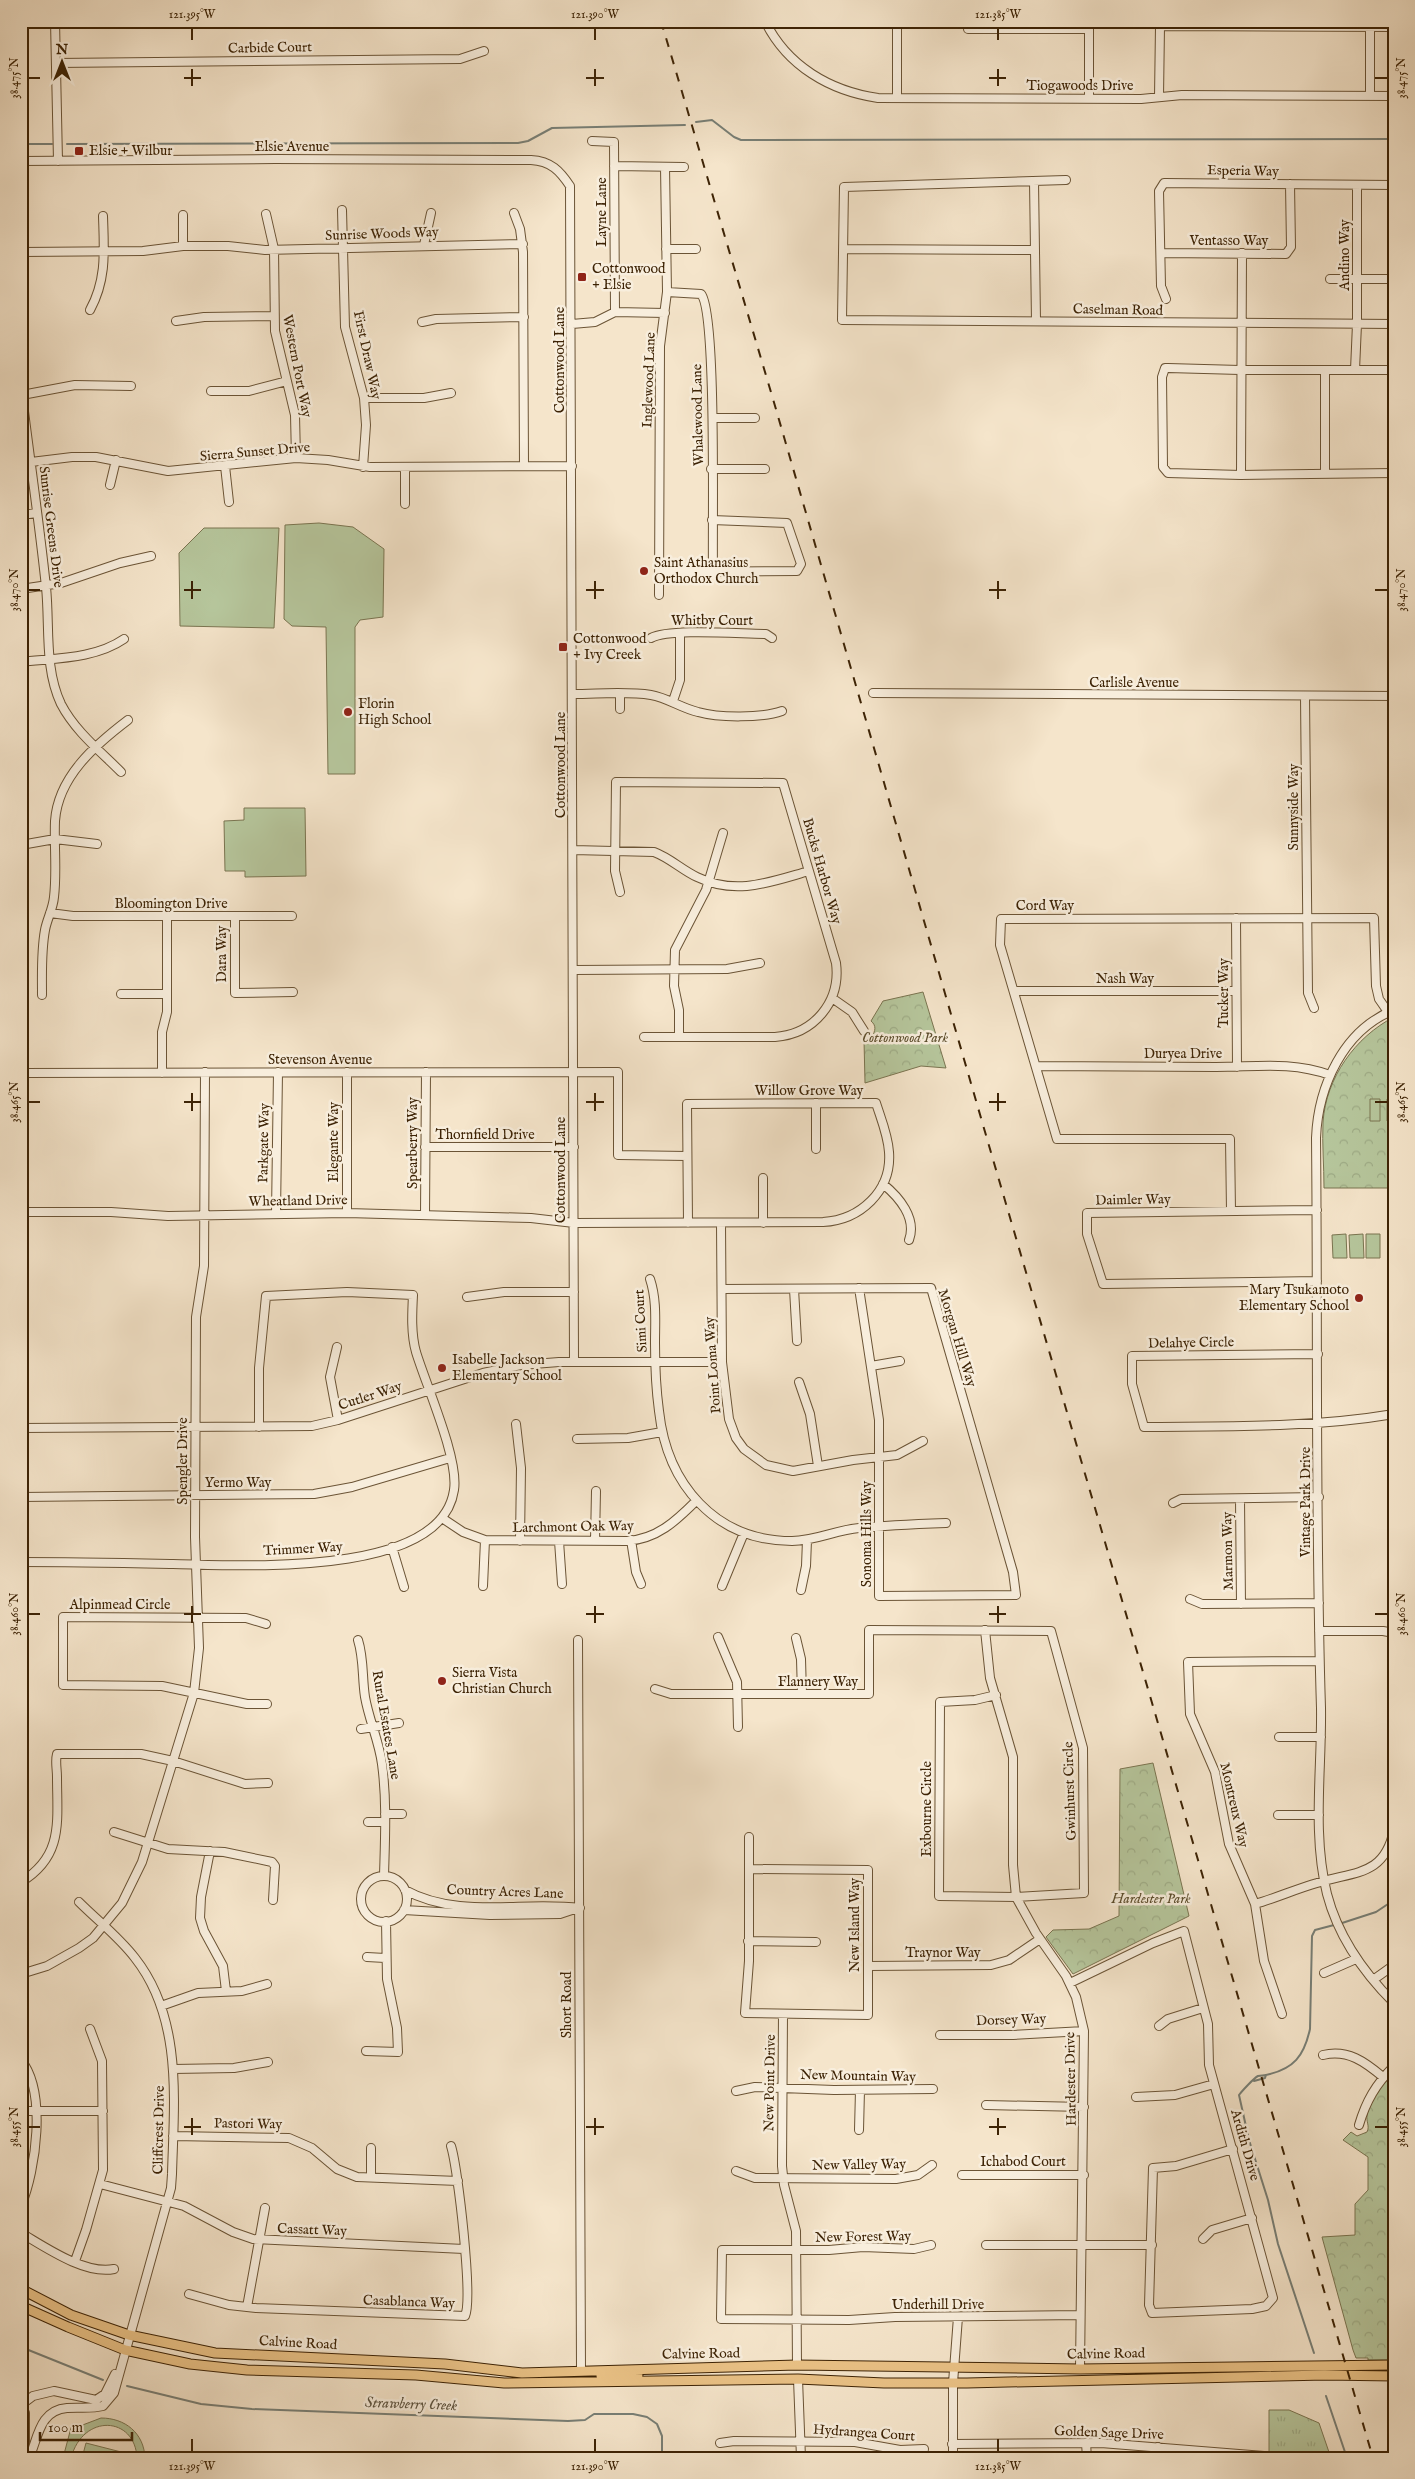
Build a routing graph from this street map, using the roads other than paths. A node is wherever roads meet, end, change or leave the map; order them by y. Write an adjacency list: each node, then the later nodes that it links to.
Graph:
1 (55, 21): 10 (street)
2 (765, 21): 14 (street, Tiogawoods Drive)
3 (897, 21): 14 (street)
4 (968, 21): 6 (street)
5 (1285, 24): 7 (street); 13 (street)
6 (1090, 25): 15 (street)
7 (1370, 27): 8 (street); 11 (street)
8 (1394, 27)
9 (484, 51): 10 (street, Carbide Court)
10 (56, 63): 17 (street)
11 (1370, 96): 12 (street, Tiogawoods Drive); 13 (street, Tiogawoods Drive)
12 (1394, 96)
13 (1159, 97): 15 (street, Tiogawoods Drive)
14 (896, 98): 15 (street, Tiogawoods Drive)
15 (1089, 99)
16 (592, 141): 19 (street, Layne Lane)
17 (58, 161): 18 (street, Elsie Avenue); 22 (street, Elsie Avenue)
18 (21, 162)
19 (614, 166): 20 (street); 53 (street, Layne Lane)
20 (665, 166): 21 (street); 38 (street, Inglewood Lane)
21 (684, 167)
22 (560, 172): 60 (street, Cottonwood Lane)
23 (1066, 180): 24 (street)
24 (1034, 181): 40 (street); 42 (street)
25 (1290, 184): 26 (street, Esperia Way); 45 (street, Esperia Way); 46 (street, Ventasso Way)
26 (1357, 185): 27 (street, Esperia Way); 49 (street, Andino Way)
27 (1394, 185)
28 (342, 210): 37 (street, First Draw Way)
29 (431, 213): 35 (street)
30 (514, 213): 34 (street)
31 (266, 214): 41 (street, Western Port Way)
32 (183, 215): 36 (street)
33 (104, 216): 43 (street)
34 (522, 244): 35 (street, Sunrise Woods Way); 56 (street)
35 (424, 245): 37 (street, Sunrise Woods Way)
36 (183, 246): 41 (street, Sunrise Woods Way); 43 (street, Sunrise Woods Way)
37 (343, 249): 41 (street, Sunrise Woods Way); 73 (street, First Draw Way)
38 (666, 249): 39 (street); 50 (street, Inglewood Lane)
39 (696, 249)
40 (844, 249): 42 (street); 58 (street, Caselman Road)
41 (274, 250): 55 (street, Western Port Way)
42 (1035, 250): 58 (street)
43 (104, 251): 44 (street, Sunrise Woods Way); 52 (street)
44 (21, 252)
45 (1161, 253): 46 (street, Ventasso Way); 51 (street)
46 (1242, 253): 61 (street)
47 (1330, 279): 49 (street)
48 (1394, 279): 49 (street)
49 (1357, 280): 62 (street, Andino Way)
50 (667, 292): 54 (street, Inglewood Lane); 74 (street, Whalewood Lane)
51 (1166, 299)
52 (90, 310)
53 (615, 312): 54 (street); 60 (street)
54 (666, 313): 96 (street, Inglewood Lane)
55 (274, 316): 57 (street); 68 (street, Western Port Way)
56 (524, 317): 59 (street); 80 (street)
57 (176, 321)
58 (1036, 321): 61 (street, Caselman Road)
59 (422, 322)
60 (572, 324): 81 (street, Cottonwood Lane)
61 (1243, 324): 62 (street, Caselman Road); 64 (street)
62 (1357, 324): 63 (street, Caselman Road); 66 (street, Andino Way)
63 (1394, 324)
64 (1240, 370): 65 (street); 88 (street); 88 (street)
65 (1325, 370): 66 (street); 86 (street)
66 (1355, 370): 67 (street)
67 (1394, 370)
68 (287, 380): 71 (street); 76 (street, Western Port Way)
69 (131, 386): 70 (street)
70 (22, 391): 78 (street, Sunrise Greens Drive)
71 (211, 391)
72 (451, 393): 73 (street)
73 (364, 398): 82 (street, First Draw Way)
74 (712, 418): 75 (street); 84 (street, Whalewood Lane)
75 (755, 418)
76 (296, 458): 79 (street, Sierra Sunset Drive); 82 (street, Sierra Sunset Drive)
77 (116, 460): 78 (street, Sierra Sunset Drive); 79 (street, Sierra Sunset Drive); 89 (street)
78 (31, 462): 92 (street, Sunrise Greens Drive)
79 (225, 466): 90 (street)
80 (524, 466): 81 (street, Sierra Sunset Drive); 83 (street, Sierra Sunset Drive)
81 (572, 466): 108 (street, Cottonwood Lane)
82 (363, 467): 83 (street, Sierra Sunset Drive)
83 (405, 467): 91 (street)
84 (712, 469): 85 (street); 94 (street, Whalewood Lane)
85 (765, 469)
86 (1325, 473): 87 (street); 88 (street)
87 (1394, 473)
88 (1240, 475)
89 (110, 485)
90 (229, 502)
91 (405, 504)
92 (37, 513): 93 (street); 98 (street, Sunrise Greens Drive)
93 (21, 515)
94 (712, 520): 97 (street, Whalewood Lane); 97 (street)
95 (151, 556): 98 (street)
96 (660, 572): 97 (street); 100 (street, Inglewood Lane)
97 (713, 572)
98 (46, 585): 99 (street); 105 (street, Sunrise Greens Drive)
99 (21, 589)
100 (659, 595)
101 (680, 634): 102 (street, Whitby Court); 103 (street, Whitby Court); 112 (street)
102 (651, 638)
103 (772, 638)
104 (124, 639): 105 (street)
105 (50, 659): 106 (street); 116 (street, Sunrise Greens Drive)
106 (21, 662)
107 (873, 693): 110 (street, Carlisle Avenue)
108 (573, 694): 109 (street); 122 (street, Cottonwood Lane)
109 (620, 694): 112 (street); 113 (street)
110 (1306, 696): 111 (street, Carlisle Avenue); 132 (street, Sunnyside Way)
111 (1394, 696)
112 (673, 701): 114 (street)
113 (620, 710)
114 (782, 711)
115 (128, 720): 116 (street)
116 (96, 746): 117 (street, Sunrise Greens Drive); 119 (street)
117 (122, 772)
118 (723, 833): 125 (street)
119 (55, 839): 120 (street); 121 (street); 127 (street)
120 (97, 844)
121 (21, 845)
122 (573, 850): 123 (street); 135 (street, Cottonwood Lane)
123 (616, 850): 124 (street, Bucks Harbor Way); 125 (street); 126 (street)
124 (809, 871): 125 (street); 142 (street, Bucks Harbor Way)
125 (709, 882): 134 (street)
126 (620, 892)
127 (50, 913): 128 (street, Bloomington Drive); 141 (street)
128 (167, 916): 129 (street, Bloomington Drive); 140 (street)
129 (235, 916): 130 (street, Bloomington Drive); 137 (street, Dara Way)
130 (292, 916)
131 (1236, 918): 132 (street, Cord Way); 136 (street, Tucker Way); 138 (street, Cord Way)
132 (1307, 918): 143 (street, Sunnyside Way); 144 (street, Cord Way)
133 (760, 963): 134 (street)
134 (674, 969): 135 (street); 147 (street)
135 (574, 970): 154 (street, Cottonwood Lane)
136 (1236, 991): 138 (street, Nash Way); 149 (street, Tucker Way)
137 (293, 992)
138 (1014, 992): 148 (street, Cord Way)
139 (121, 994): 140 (street)
140 (167, 994): 156 (street)
141 (42, 995)
142 (832, 998): 145 (street); 147 (street, Bucks Harbor Way)
143 (1314, 1008)
144 (1391, 1011): 157 (street, Vintage Park Drive)
145 (864, 1031)
146 (644, 1037): 147 (street, Bucks Harbor Way)
147 (680, 1037)
148 (1036, 1066): 149 (street, Duryea Drive); 166 (street, Cord Way)
149 (1236, 1067): 157 (street, Duryea Drive)
150 (205, 1072): 151 (street, Stevenson Avenue); 156 (street, Stevenson Avenue); 171 (street, Spengler Drive)
151 (278, 1072): 152 (street, Stevenson Avenue); 168 (street, Parkgate Way)
152 (347, 1072): 153 (street, Stevenson Avenue); 169 (street, Elegante Way)
153 (426, 1072): 154 (street, Stevenson Avenue); 159 (street, Spearberry Way)
154 (574, 1072): 160 (street, Cottonwood Lane); 162 (street, Stevenson Avenue)
155 (21, 1073): 156 (street, Stevenson Avenue)
156 (162, 1073)
157 (1330, 1075): 165 (street, Vintage Park Drive)
158 (816, 1103): 161 (street); 162 (street, Willow Grove Way); 164 (street, Willow Grove Way)
159 (426, 1147): 160 (street, Thornfield Drive); 170 (street, Spearberry Way)
160 (574, 1147): 175 (street, Cottonwood Lane)
161 (816, 1149)
162 (687, 1156): 172 (street, Willow Grove Way)
163 (762, 1178): 174 (street)
164 (883, 1184): 174 (street, Willow Grove Way); 176 (street)
165 (1317, 1210): 166 (street, Daimler Way); 178 (street, Vintage Park Drive)
166 (1231, 1211): 178 (street, Daimler Way)
167 (22, 1212): 171 (street, Wheatland Drive)
168 (276, 1213): 169 (street, Wheatland Drive); 171 (street, Wheatland Drive)
169 (346, 1213): 170 (street, Wheatland Drive)
170 (425, 1215): 175 (street, Wheatland Drive)
171 (204, 1216): 198 (street, Spengler Drive)
172 (688, 1223): 173 (street, Willow Grove Way); 175 (street, Willow Grove Way)
173 (721, 1223): 174 (street, Willow Grove Way); 181 (street, Point Loma Way)
174 (763, 1223)
175 (574, 1224): 182 (street, Cottonwood Lane)
176 (909, 1240)
177 (650, 1279): 189 (street, Simi Court)
178 (1317, 1281): 186 (street, Vintage Park Drive)
179 (794, 1288): 180 (street, Morgan Hill Way); 181 (street, Morgan Hill Way); 184 (street)
180 (859, 1288): 191 (street, Sonoma Hills Way); 233 (street, Morgan Hill Way)
181 (722, 1289): 190 (street, Point Loma Way)
182 (574, 1292): 183 (street); 188 (street, Cottonwood Lane)
183 (468, 1296)
184 (797, 1341)
185 (337, 1347): 195 (street)
186 (1318, 1354): 197 (street, Vintage Park Drive); 197 (street, Delahye Circle)
187 (900, 1361): 191 (street)
188 (574, 1362): 189 (street, Cutler Way); 193 (street, Cutler Way)
189 (655, 1362): 190 (street, Cutler Way); 201 (street, Simi Court)
190 (722, 1362): 206 (street, Point Loma Way)
191 (872, 1366): 205 (street, Sonoma Hills Way)
192 (799, 1382): 206 (street)
193 (429, 1390): 195 (street, Cutler Way); 199 (street, Trimmer Way); 204 (street, Trimmer Way)
194 (1393, 1414): 197 (street); 235 (street)
195 (338, 1420): 199 (street, Cutler Way)
196 (516, 1424): 221 (street)
197 (1318, 1424): 210 (street, Vintage Park Drive)
198 (196, 1427): 199 (street, Cutler Way); 200 (street, Cutler Way); 208 (street, Spengler Drive)
199 (259, 1427)
200 (21, 1428)
201 (662, 1432): 202 (street); 212 (street, Simi Court)
202 (577, 1439)
203 (923, 1441): 205 (street, Point Loma Way)
204 (450, 1458): 208 (street, Yermo Way); 214 (street, Trimmer Way)
205 (879, 1458): 206 (street, Point Loma Way); 216 (street, Sonoma Hills Way)
206 (818, 1466)
207 (596, 1491): 223 (street)
208 (195, 1496): 209 (street, Yermo Way); 226 (street, Spengler Drive)
209 (21, 1497)
210 (1319, 1497): 211 (street, Marmon Way); 236 (street, Vintage Park Drive)
211 (1240, 1499): 213 (street); 237 (street, Marmon Way)
212 (696, 1501): 217 (street, Simi Court); 219 (street, Larchmont Oak Way)
213 (1173, 1503)
214 (442, 1518): 218 (street, Larchmont Oak Way); 224 (street, Trimmer Way)
215 (946, 1522): 216 (street, Simi Court)
216 (879, 1527): 220 (street, Simi Court); 233 (street, Sonoma Hills Way)
217 (744, 1533): 220 (street, Simi Court); 230 (street)
218 (485, 1540): 221 (street, Larchmont Oak Way); 229 (street)
219 (631, 1540): 223 (street, Larchmont Oak Way); 228 (street)
220 (807, 1540): 232 (street)
221 (520, 1541): 222 (street, Larchmont Oak Way)
222 (560, 1541): 223 (street, Larchmont Oak Way); 227 (street)
223 (595, 1541)
224 (392, 1547): 226 (street, Trimmer Way); 231 (street)
225 (21, 1562): 226 (street, Trimmer Way)
226 (198, 1564): 238 (street, Spengler Drive)
227 (562, 1584)
228 (641, 1584)
229 (483, 1586)
230 (722, 1586)
231 (404, 1587)
232 (801, 1590)
233 (1016, 1595)
234 (1190, 1598): 237 (street)
235 (1394, 1600)
236 (1319, 1602): 237 (street, Marmon Way); 241 (street, Vintage Park Drive)
237 (1241, 1604)
238 (198, 1618): 239 (street); 249 (street, Spengler Drive); 249 (street, Alpinmead Circle)
239 (266, 1624)
240 (985, 1630): 250 (street, Flannery Way); 252 (street, Hardester Drive); 277 (street, Gwinhurst Circle)
241 (1319, 1631): 246 (street); 247 (street, Vintage Park Drive)
242 (718, 1637): 251 (street)
243 (796, 1638): 250 (street)
244 (358, 1640): 256 (street, Rural Estates Lane)
245 (578, 1640): 282 (street, Short Road)
246 (1394, 1640)
247 (1319, 1661): 259 (street, Vintage Park Drive); 280 (street, Montreux Way)
248 (655, 1689): 251 (street, Flannery Way)
249 (194, 1693): 253 (street); 260 (street, Spengler Drive)
250 (802, 1694): 251 (street, Flannery Way)
251 (738, 1695): 255 (street)
252 (996, 1695): 277 (street, Hardester Drive); 277 (street, Exbourne Circle)
253 (267, 1704)
254 (399, 1723): 256 (street)
255 (738, 1727)
256 (371, 1728): 257 (street); 265 (street, Rural Estates Lane)
257 (361, 1729)
258 (1279, 1737): 259 (street)
259 (1321, 1737): 264 (street, Vintage Park Drive)
260 (173, 1761): 261 (street); 270 (street, Spengler Drive); 275 (street)
261 (268, 1783)
262 (402, 1814): 265 (street)
263 (1278, 1815): 264 (street)
264 (1319, 1815): 274 (street, Vintage Park Drive)
265 (385, 1818): 266 (street); 273 (street, Rural Estates Lane)
266 (368, 1822)
267 (1394, 1830): 274 (street)
268 (114, 1832): 270 (street)
269 (749, 1837): 272 (street, New Point Drive)
270 (148, 1843): 271 (street); 286 (street, Spengler Drive)
271 (210, 1851): 278 (street); 300 (street)
272 (749, 1869): 288 (street, New Point Drive); 294 (street, New Island Way)
273 (384, 1876): 276 (street); 285 (street)
274 (1324, 1881): 280 (street); 292 (street, Vintage Park Drive)
275 (21, 1882)
276 (405, 1890): 281 (street, Country Acres Lane); 283 (street)
277 (1016, 1897): 287 (street, Hardester Drive)
278 (273, 1900)
279 (79, 1902): 286 (street)
280 (1254, 1904): 305 (street)
281 (489, 1906): 282 (street, Country Acres Lane); 284 (street)
282 (580, 1908): 284 (street, Country Acres Lane); 372 (street, Short Road)
283 (404, 1910): 284 (street, Country Acres Lane); 285 (street)
284 (490, 1915)
285 (386, 1921): 291 (street)
286 (104, 1926): 296 (street, Spengler Drive); 302 (street, Cliffcrest Drive)
287 (1040, 1939): 294 (street, Traynor Way); 298 (street, Hardester Drive)
288 (748, 1941): 289 (street); 304 (street, New Point Drive)
289 (816, 1942)
290 (367, 1957): 291 (street)
291 (385, 1958): 310 (street)
292 (1356, 1959): 295 (street); 297 (street, Vintage Park Drive)
293 (1394, 1965): 297 (street)
294 (868, 1966): 304 (street, New Island Way)
295 (1324, 1973)
296 (21, 1974)
297 (1372, 1980): 301 (street, Vintage Park Drive)
298 (1070, 1983): 303 (street, Ardith Drive); 308 (street, Hardester Drive)
299 (267, 1984): 300 (street)
300 (226, 1991): 302 (street)
301 (1394, 2003)
302 (161, 2006): 315 (street, Cliffcrest Drive)
303 (1203, 2008): 306 (street); 317 (street, Ardith Drive)
304 (783, 2014): 318 (street, New Point Drive)
305 (1282, 2014)
306 (1159, 2026)
307 (90, 2029): 327 (street)
308 (1084, 2031): 309 (street, Dorsey Way); 324 (street, Hardester Drive)
309 (940, 2034)
310 (366, 2051)
311 (1323, 2055): 316 (street)
312 (21, 2060): 326 (street)
313 (268, 2062): 315 (street)
314 (1394, 2066): 316 (street)
315 (172, 2069): 330 (street, Cliffcrest Drive)
316 (1383, 2077): 328 (street)
317 (1214, 2084): 322 (street); 333 (street, Ardith Drive)
318 (783, 2087): 320 (street, New Mountain Way); 321 (street, New Mountain Way); 339 (street, New Point Drive)
319 (933, 2089): 320 (street, New Mountain Way)
320 (860, 2090): 329 (street)
321 (736, 2091)
322 (1136, 2097)
323 (986, 2105): 324 (street)
324 (1084, 2107): 337 (street, Hardester Drive)
325 (21, 2111): 326 (street)
326 (35, 2111): 327 (street); 343 (street)
327 (102, 2111): 341 (street)
328 (1359, 2125)
329 (859, 2130)
330 (173, 2136): 338 (street, Pastori Way); 342 (street, Cliffcrest Drive)
331 (451, 2146): 340 (street, Casablanca Way)
332 (371, 2148): 338 (street)
333 (1233, 2150): 345 (street, Ardith Drive); 352 (street)
334 (932, 2165): 339 (street, New Valley Way)
335 (736, 2171): 339 (street, New Valley Way)
336 (962, 2175): 337 (street, Ichabod Court)
337 (1084, 2175): 351 (street, Hardester Drive)
338 (371, 2177): 340 (street, Pastori Way)
339 (782, 2178): 354 (street, New Point Drive)
340 (458, 2181): 353 (street, Casablanca Way)
341 (100, 2184): 342 (street, Cassatt Way); 355 (street)
342 (167, 2202): 348 (street, Cassatt Way); 364 (street, Cliffcrest Drive)
343 (21, 2206)
344 (265, 2208): 348 (street)
345 (1252, 2218): 347 (street); 352 (street, Ardith Drive)
346 (21, 2233): 355 (street)
347 (1203, 2239)
348 (260, 2240): 353 (street, Cassatt Way); 360 (street)
349 (931, 2245): 354 (street, New Forest Way)
350 (986, 2245): 351 (street)
351 (1081, 2245): 352 (street); 361 (street, Hardester Drive)
352 (1152, 2245)
353 (464, 2249): 360 (street, Casablanca Way)
354 (796, 2250): 363 (street, New Point Drive); 363 (street, New Forest Way)
355 (74, 2261): 356 (street)
356 (114, 2269)
357 (21, 2289): 364 (main road, Calvine Road)
358 (189, 2294): 360 (street)
359 (21, 2306): 365 (main road, Calvine Road)
360 (247, 2307)
361 (1080, 2315): 362 (street, Underhill Drive); 371 (street, Hardester Drive)
362 (958, 2317): 363 (street, Underhill Drive); 370 (street)
363 (796, 2318): 367 (street, New Point Drive)
364 (129, 2335): 365 (street, Cliffcrest Drive); 372 (main road, Calvine Road)
365 (125, 2350): 366 (street, Cliffcrest Drive); 375 (main road, Calvine Road)
366 (121, 2361): 378 (street); 386 (street)
367 (796, 2365): 369 (main road, Calvine Road); 370 (main road, Calvine Road)
368 (1394, 2365): 371 (main road, Calvine Road)
369 (650, 2369): 372 (main road, Calvine Road); 376 (main road)
370 (954, 2369): 371 (main road, Calvine Road); 377 (street)
371 (1080, 2369)
372 (581, 2370): 375 (main road)
373 (1394, 2376): 377 (main road, Calvine Road)
374 (798, 2379): 376 (main road, Calvine Road); 377 (main road, Calvine Road); 379 (street)
375 (522, 2382): 376 (main road, Calvine Road)
376 (581, 2382)
377 (953, 2383): 382 (street)
378 (21, 2405): 386 (street)
379 (801, 2441): 380 (street, Hydrangea Court); 384 (street, Hydrangea Court); 387 (street)
380 (720, 2443)
381 (1086, 2443): 382 (street, Golden Sage Drive); 383 (street, Golden Sage Drive); 389 (street)
382 (952, 2444): 388 (street)
383 (1158, 2447): 385 (street, Golden Sage Drive); 390 (street)
384 (924, 2450)
385 (1264, 2456)
386 (27, 2458)
387 (801, 2458)
388 (952, 2458)
389 (1087, 2458)
390 (1158, 2458)

